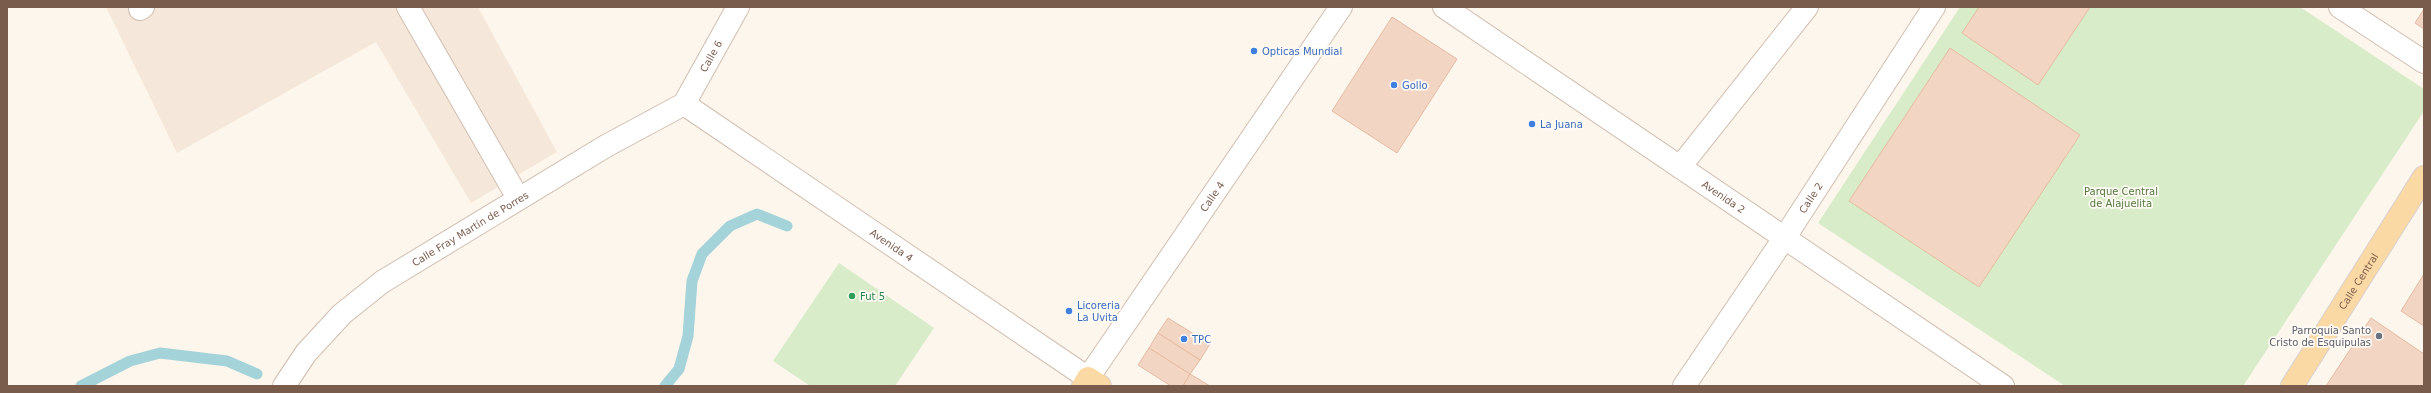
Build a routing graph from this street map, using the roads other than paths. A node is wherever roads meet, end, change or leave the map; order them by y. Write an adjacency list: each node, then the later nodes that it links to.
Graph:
1 (408, 7): 12 (street)
2 (738, 7): 9 (street, Calle 6)
3 (1340, 7): 14 (street, Calle 4)
4 (1444, 7): 10 (street, Avenida 2)
5 (1808, 7): 10 (street)
6 (1934, 7): 13 (street, Calle 2)
7 (2340, 7): 8 (street)
8 (2424, 62)
9 (684, 104): 12 (street, Calle Fray Martín de Porres); 14 (street, Avenida 4)
10 (1680, 167): 13 (street, Avenida 2)
11 (2424, 177): 18 (main road, Calle Central)
12 (518, 198): 15 (street, Calle Fray Martín de Porres)
13 (1784, 238): 16 (street, Calle 2); 17 (street, Avenida 2)
14 (1091, 383)
15 (284, 386)
16 (1684, 386)
17 (2004, 386)
18 (2292, 386)

